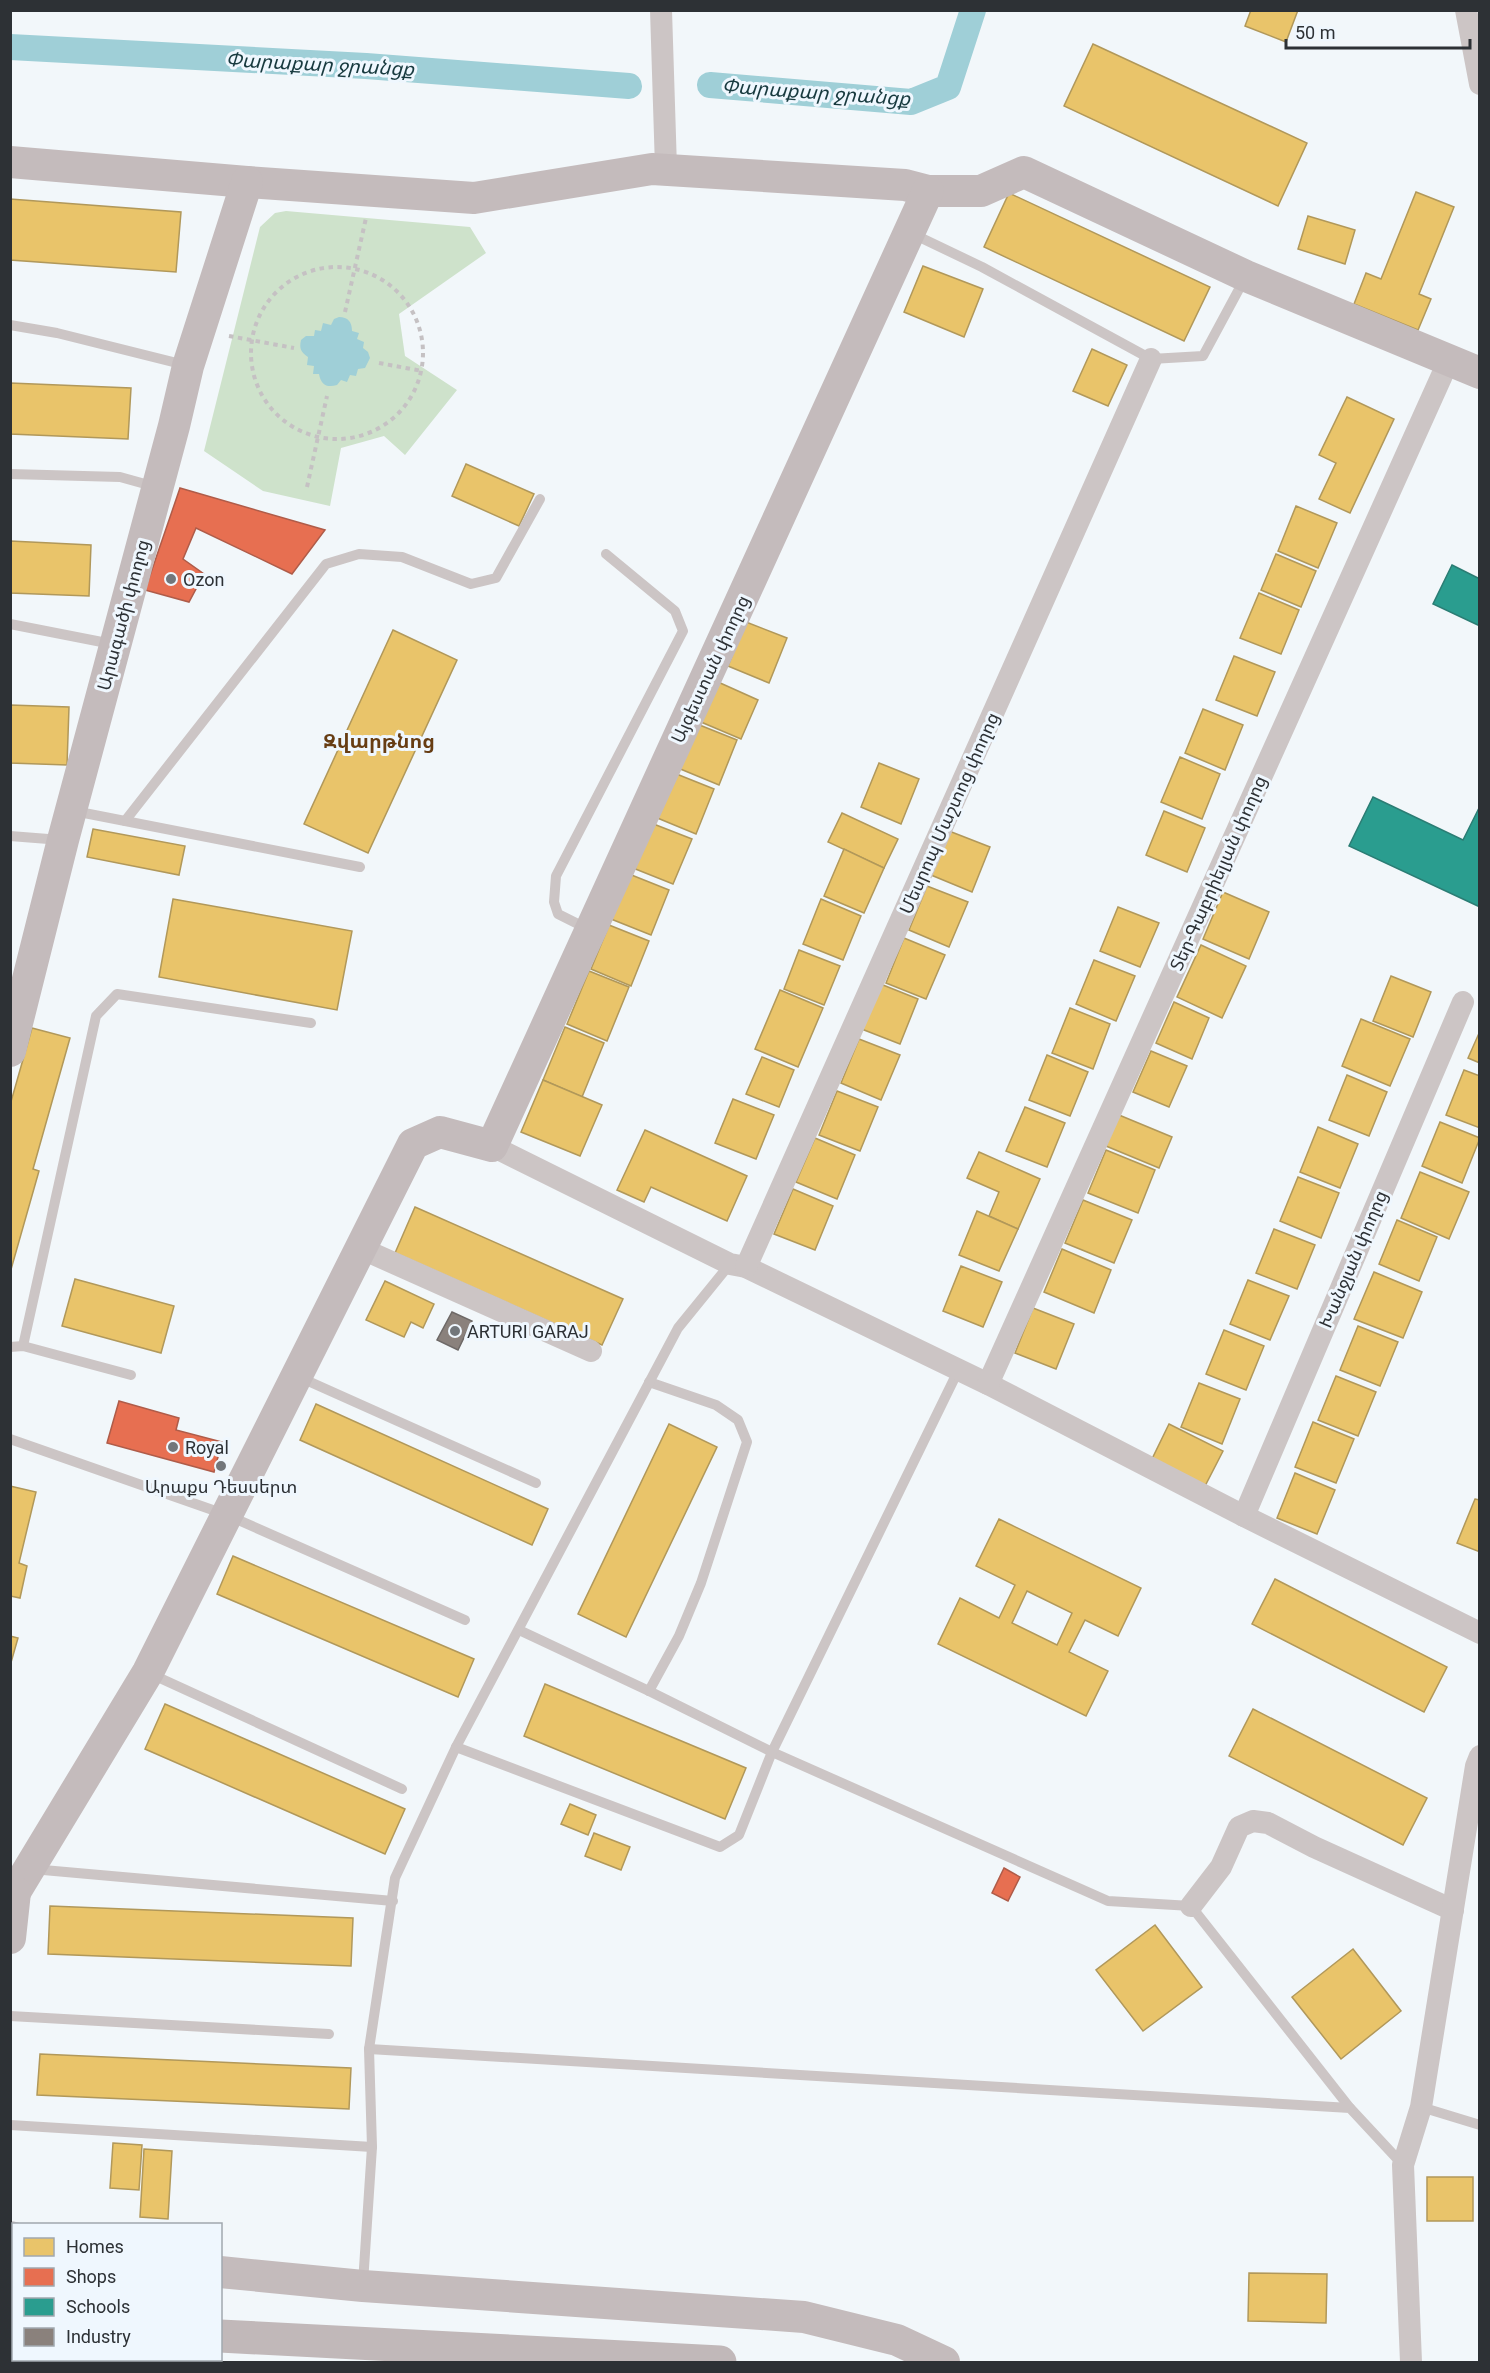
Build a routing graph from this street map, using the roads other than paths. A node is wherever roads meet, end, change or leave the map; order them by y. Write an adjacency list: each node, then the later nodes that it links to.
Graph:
1 (1466, 10): 3 (street)
2 (659, 11): 5 (street)
3 (1479, 84)
4 (10, 162): 6 (street)
5 (666, 168): 6 (street); 7 (street)
6 (247, 182): 13 (street, Արագածի փողոց)
7 (928, 191): 8 (street, Այգեստան փողոց); 9 (street)
8 (910, 232): 11 (lane); 25 (street, Այգեստան փողոց)
9 (1246, 276): 11 (lane); 12 (street)
10 (10, 325): 13 (lane)
11 (1151, 359): 31 (street, Մեսրոպ Մաշտոց փողոց)
12 (1448, 362): 14 (street); 39 (street, Տեր-Գաբրիելյան փողոց)
13 (188, 366): 16 (street, Արագածի փողոց)
14 (1479, 373)
15 (10, 474): 16 (lane)
16 (158, 487): 20 (street, Արագածի փողոց)
17 (540, 500): 21 (lane)
18 (606, 554): 25 (lane)
19 (10, 624): 20 (lane)
20 (116, 644): 22 (street, Արագածի փողոց)
21 (125, 821): 22 (lane); 24 (lane)
22 (67, 825): 23 (lane); 28 (street, Արագածի փողոց)
23 (10, 836)
24 (360, 867)
25 (591, 931): 29 (street, Այգեստան փողոց)
26 (1463, 1002): 43 (street, Խանջյան փողոց)
27 (311, 1023): 32 (lane)
28 (10, 1051)
29 (492, 1146): 30 (street); 31 (street)
30 (360, 1248): 34 (street); 37 (street)
31 (738, 1266): 35 (street); 38 (lane)
32 (23, 1346): 33 (lane); 36 (lane)
33 (10, 1347)
34 (591, 1351)
35 (958, 1371): 39 (street); 50 (lane)
36 (131, 1375)
37 (296, 1376): 41 (lane); 42 (street)
38 (649, 1382): 45 (lane); 48 (lane)
39 (988, 1384): 43 (street)
40 (10, 1439): 42 (lane)
41 (536, 1483)
42 (227, 1515): 44 (lane); 47 (street)
43 (1244, 1516): 46 (street)
44 (465, 1620)
45 (519, 1630): 48 (lane); 49 (lane)
46 (1479, 1633)
47 (148, 1672): 52 (lane); 53 (street)
48 (649, 1691): 50 (lane)
49 (456, 1747): 50 (lane); 54 (lane)
50 (772, 1752): 55 (lane)
51 (1479, 1756): 56 (street)
52 (402, 1789)
53 (18, 1884): 54 (lane); 57 (street)
54 (393, 1901): 60 (lane)
55 (1191, 1906): 56 (street); 62 (lane)
56 (1453, 1910): 61 (street)
57 (10, 1938)
58 (10, 2016): 59 (lane)
59 (328, 2034)
60 (369, 2049): 62 (lane); 65 (lane)
61 (1421, 2107): 64 (lane); 66 (street)
62 (1350, 2108): 66 (lane)
63 (10, 2125): 65 (lane)
64 (1479, 2126)
65 (372, 2147): 68 (lane)
66 (1403, 2165): 72 (street)
67 (222, 2272): 68 (street)
68 (363, 2286): 71 (street)
69 (222, 2336): 70 (highway)
70 (720, 2362)
71 (944, 2362)
72 (1411, 2362)

